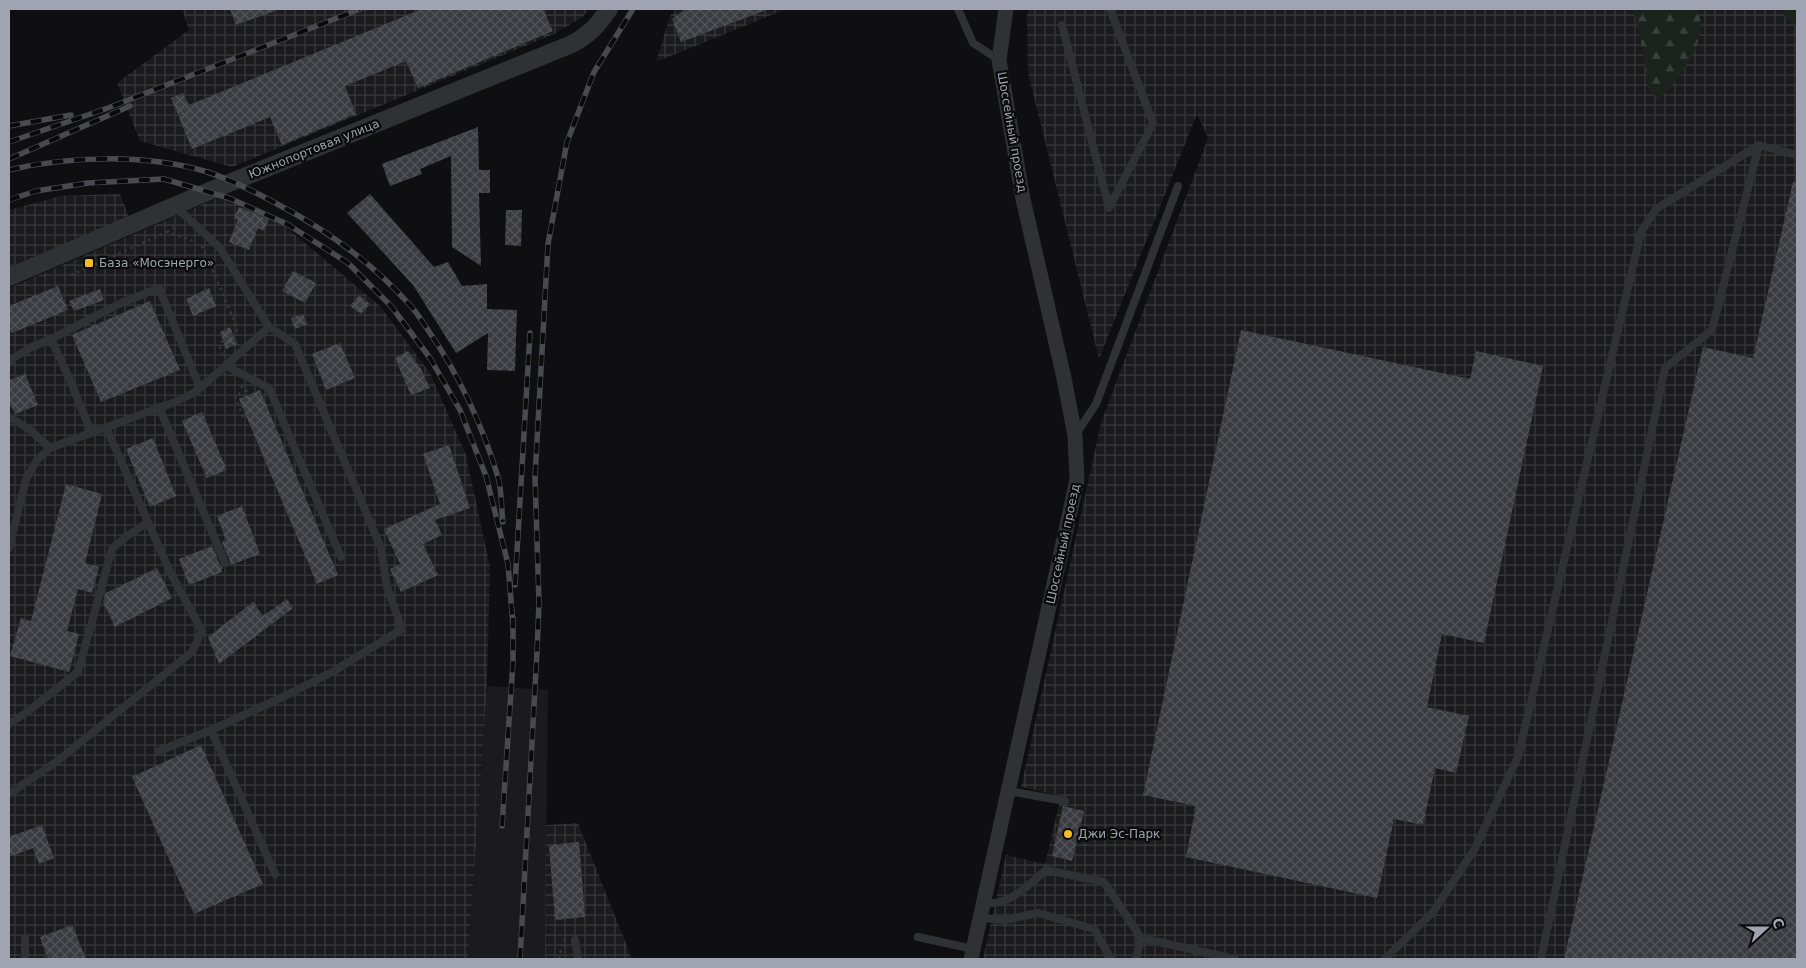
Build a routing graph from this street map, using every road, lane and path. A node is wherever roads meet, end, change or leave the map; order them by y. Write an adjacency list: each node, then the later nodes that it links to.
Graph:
1 (609, 9): 10 (street, Южнопортовая улица)
2 (958, 9): 6 (lane)
3 (1006, 9): 6 (street, Шоссейный проезд)
4 (1110, 9): 5 (lane)
5 (1062, 25)
6 (999, 60): 26 (street, Шоссейный проезд)
7 (1759, 145): 8 (lane); 51 (lane); 52 (lane)
8 (1797, 155)
9 (1178, 186): 26 (lane)
10 (175, 206): 12 (street, Южнопортовая улица); 13 (lane)
11 (71, 275): 16 (path)
12 (9, 277)
13 (269, 327): 16 (lane); 33 (lane)
14 (51, 339): 15 (lane); 18 (lane); 25 (lane)
15 (9, 364)
16 (226, 366): 18 (lane); 30 (lane)
17 (240, 385): 20 (path)
18 (200, 388): 21 (lane)
19 (253, 389): 20 (path)
20 (245, 391): 23 (path)
21 (159, 408): 24 (lane); 31 (lane)
22 (9, 417): 27 (lane)
23 (243, 417)
24 (106, 427): 25 (lane); 28 (lane)
25 (91, 432): 27 (lane)
26 (1074, 436): 35 (street, Шоссейный проезд)
27 (50, 448): 29 (lane)
28 (147, 523): 32 (lane); 36 (lane)
29 (9, 548)
30 (341, 557)
31 (225, 563)
32 (9, 724)
33 (211, 730): 34 (lane); 38 (lane)
34 (159, 751)
35 (1008, 791): 37 (lane); 39 (street, Шоссейный проезд)
36 (9, 794)
37 (1065, 801)
38 (275, 874)
39 (984, 902): 40 (street, Шоссейный проезд); 42 (lane)
40 (981, 918): 45 (street, Шоссейный проезд); 48 (lane)
41 (918, 936): 45 (lane)
42 (1141, 938): 49 (lane); 50 (lane)
43 (25, 939): 46 (lane)
44 (575, 940): 47 (lane)
45 (972, 954)
46 (25, 959)
47 (578, 959)
48 (1110, 959)
49 (1136, 959)
50 (1235, 959)
51 (1386, 959)
52 (1541, 959)

